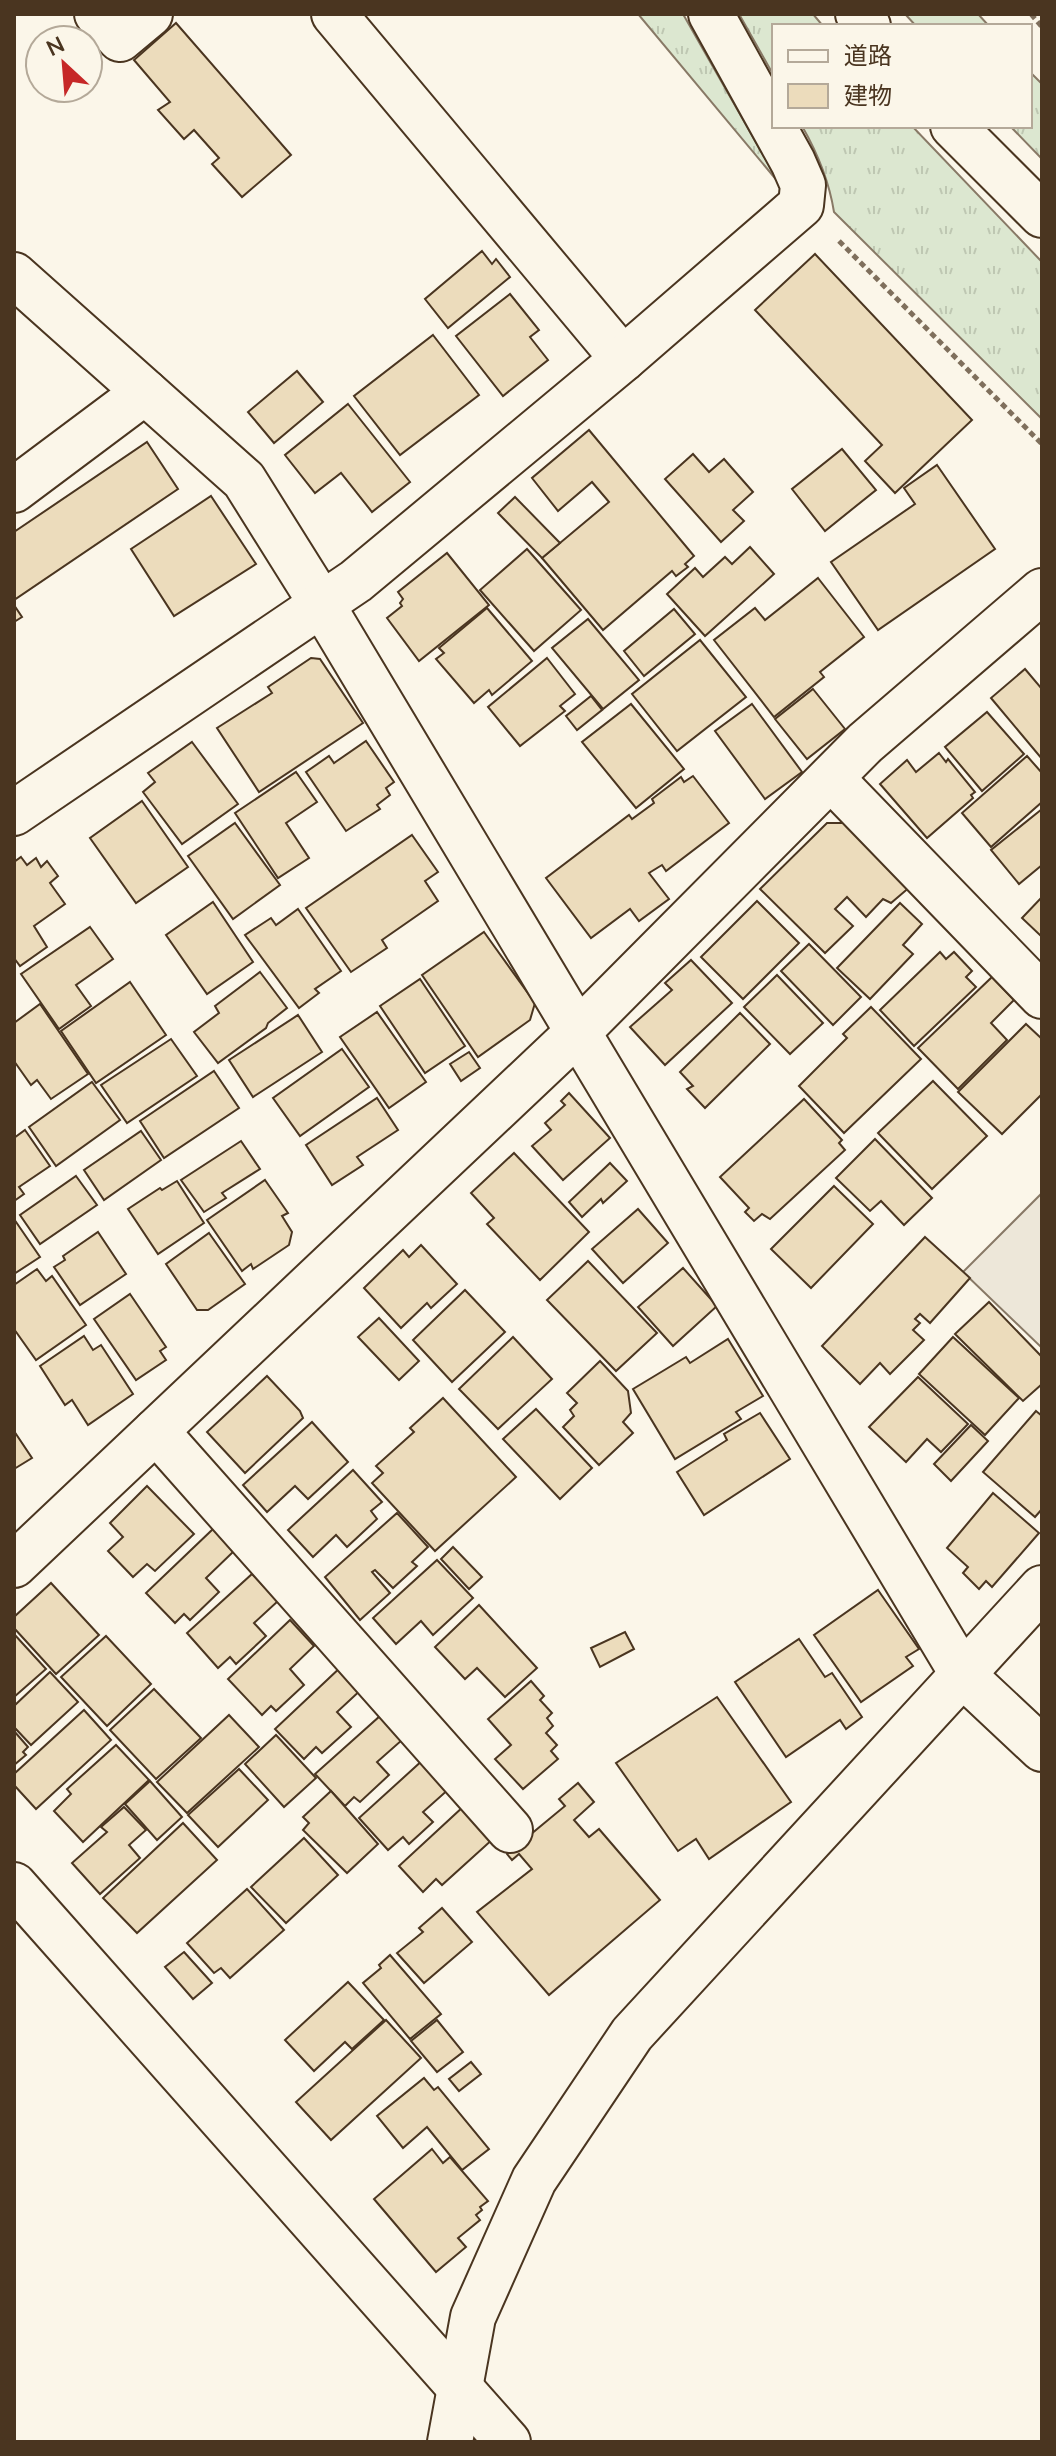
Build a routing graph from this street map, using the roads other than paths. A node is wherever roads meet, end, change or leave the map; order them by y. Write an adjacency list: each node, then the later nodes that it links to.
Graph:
1 (97, 14): 2 (street)
2 (150, 14)
3 (334, 14): 10 (street)
4 (711, 14): 5 (street)
5 (772, 124)
6 (774, 128): 10 (street)
7 (955, 128): 8 (street)
8 (1042, 215)
9 (14, 275): 11 (street)
10 (623, 359): 14 (street)
11 (145, 392): 12 (street); 14 (street)
12 (14, 490)
13 (1042, 591): 15 (street)
14 (321, 603): 16 (street); 18 (street)
15 (831, 778): 17 (street); 18 (street)
16 (14, 813)
17 (1042, 996)
18 (578, 1032): 19 (street); 22 (street)
19 (156, 1431): 20 (street); 24 (street)
20 (14, 1565)
21 (1042, 1588): 22 (street)
22 (963, 1675): 23 (street); 26 (street)
23 (1042, 1749)
24 (510, 1830)
25 (14, 1885): 26 (street)
26 (458, 2386): 27 (street); 28 (street)
27 (450, 2442)
28 (508, 2442)

